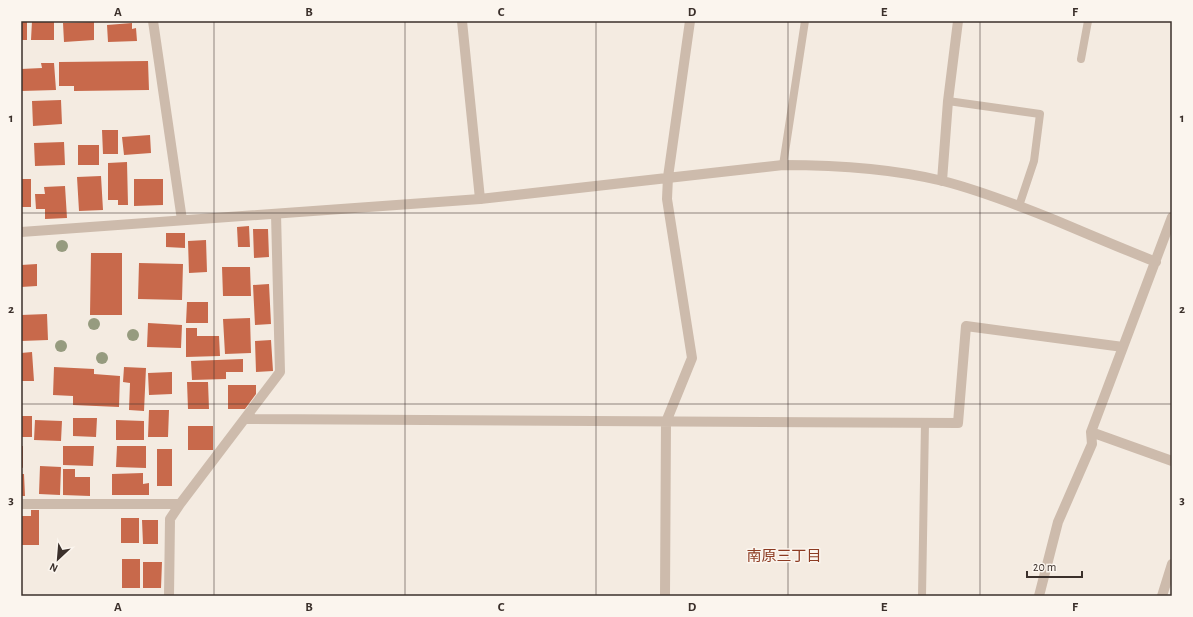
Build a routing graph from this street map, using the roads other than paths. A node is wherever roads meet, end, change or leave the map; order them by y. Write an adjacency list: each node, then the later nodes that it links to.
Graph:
1 (153, 21): 16 (street)
2 (462, 21): 12 (street)
3 (690, 21): 10 (street)
4 (805, 21): 9 (lane)
5 (958, 21): 8 (street)
6 (1088, 21): 7 (lane)
7 (1081, 59)
8 (948, 101): 11 (street); 13 (lane)
9 (783, 165): 10 (street); 11 (street)
10 (668, 177): 12 (street); 21 (street)
11 (942, 181): 13 (street)
12 (480, 199): 14 (street)
13 (1019, 206): 18 (street)
14 (276, 214): 16 (street); 20 (street)
15 (1172, 217): 18 (street)
16 (182, 220): 17 (street)
17 (21, 232)
18 (1156, 262): 19 (street)
19 (1123, 347): 22 (street); 23 (street)
20 (246, 419): 21 (street); 26 (street)
21 (666, 422): 22 (street); 29 (street)
22 (926, 423): 30 (lane)
23 (1091, 432): 24 (street); 31 (street)
24 (1172, 461)
25 (21, 504): 26 (street)
26 (180, 504): 28 (street)
27 (1172, 564): 32 (street)
28 (169, 596)
29 (665, 596)
30 (922, 596)
31 (1039, 596)
32 (1162, 596)

